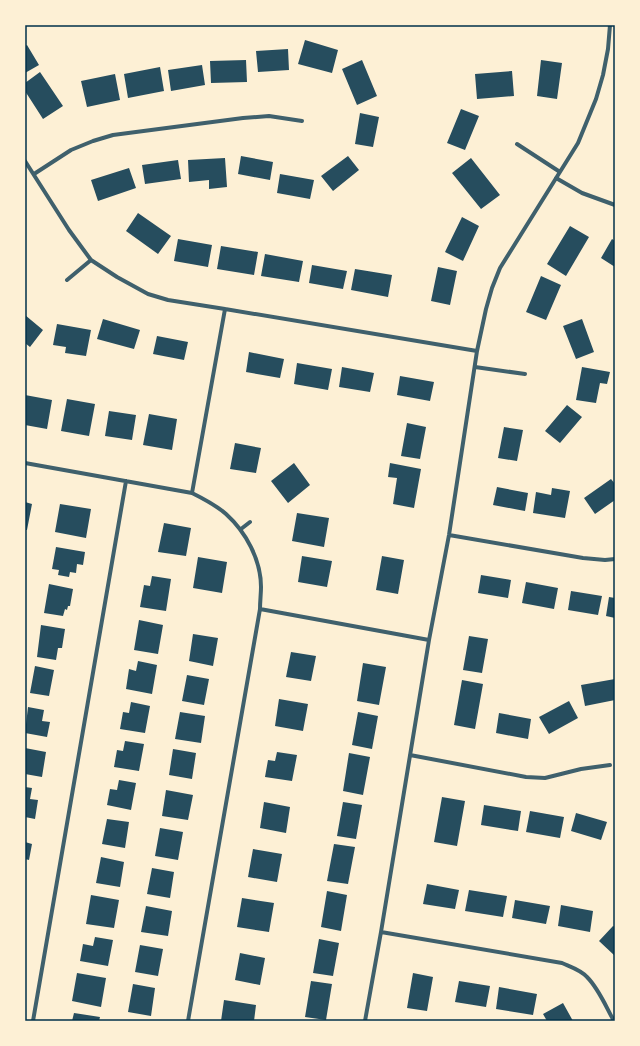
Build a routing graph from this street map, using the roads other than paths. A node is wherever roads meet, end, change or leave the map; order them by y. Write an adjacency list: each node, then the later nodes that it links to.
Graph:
1 (610, 25): 5 (street)
2 (302, 121): 6 (street)
3 (517, 144): 5 (street)
4 (25, 161): 6 (street)
5 (560, 172): 7 (street)
6 (34, 174): 9 (street)
7 (556, 178): 8 (street); 12 (street)
8 (615, 205)
9 (91, 260): 10 (street); 11 (street)
10 (67, 280)
11 (225, 310): 12 (street); 17 (street)
12 (478, 351): 13 (street)
13 (475, 367): 14 (street); 20 (street)
14 (525, 374)
15 (25, 463): 16 (street)
16 (126, 481): 17 (street); 27 (street)
17 (192, 493): 19 (street)
18 (250, 522): 19 (street)
19 (241, 529): 22 (street)
20 (449, 535): 21 (street); 23 (street)
21 (615, 559)
22 (260, 608): 23 (street); 28 (street)
23 (429, 640): 24 (street)
24 (410, 755): 25 (street); 26 (street)
25 (610, 765)
26 (381, 932): 29 (street); 30 (street)
27 (33, 1021)
28 (188, 1021)
29 (365, 1021)
30 (614, 1021)

